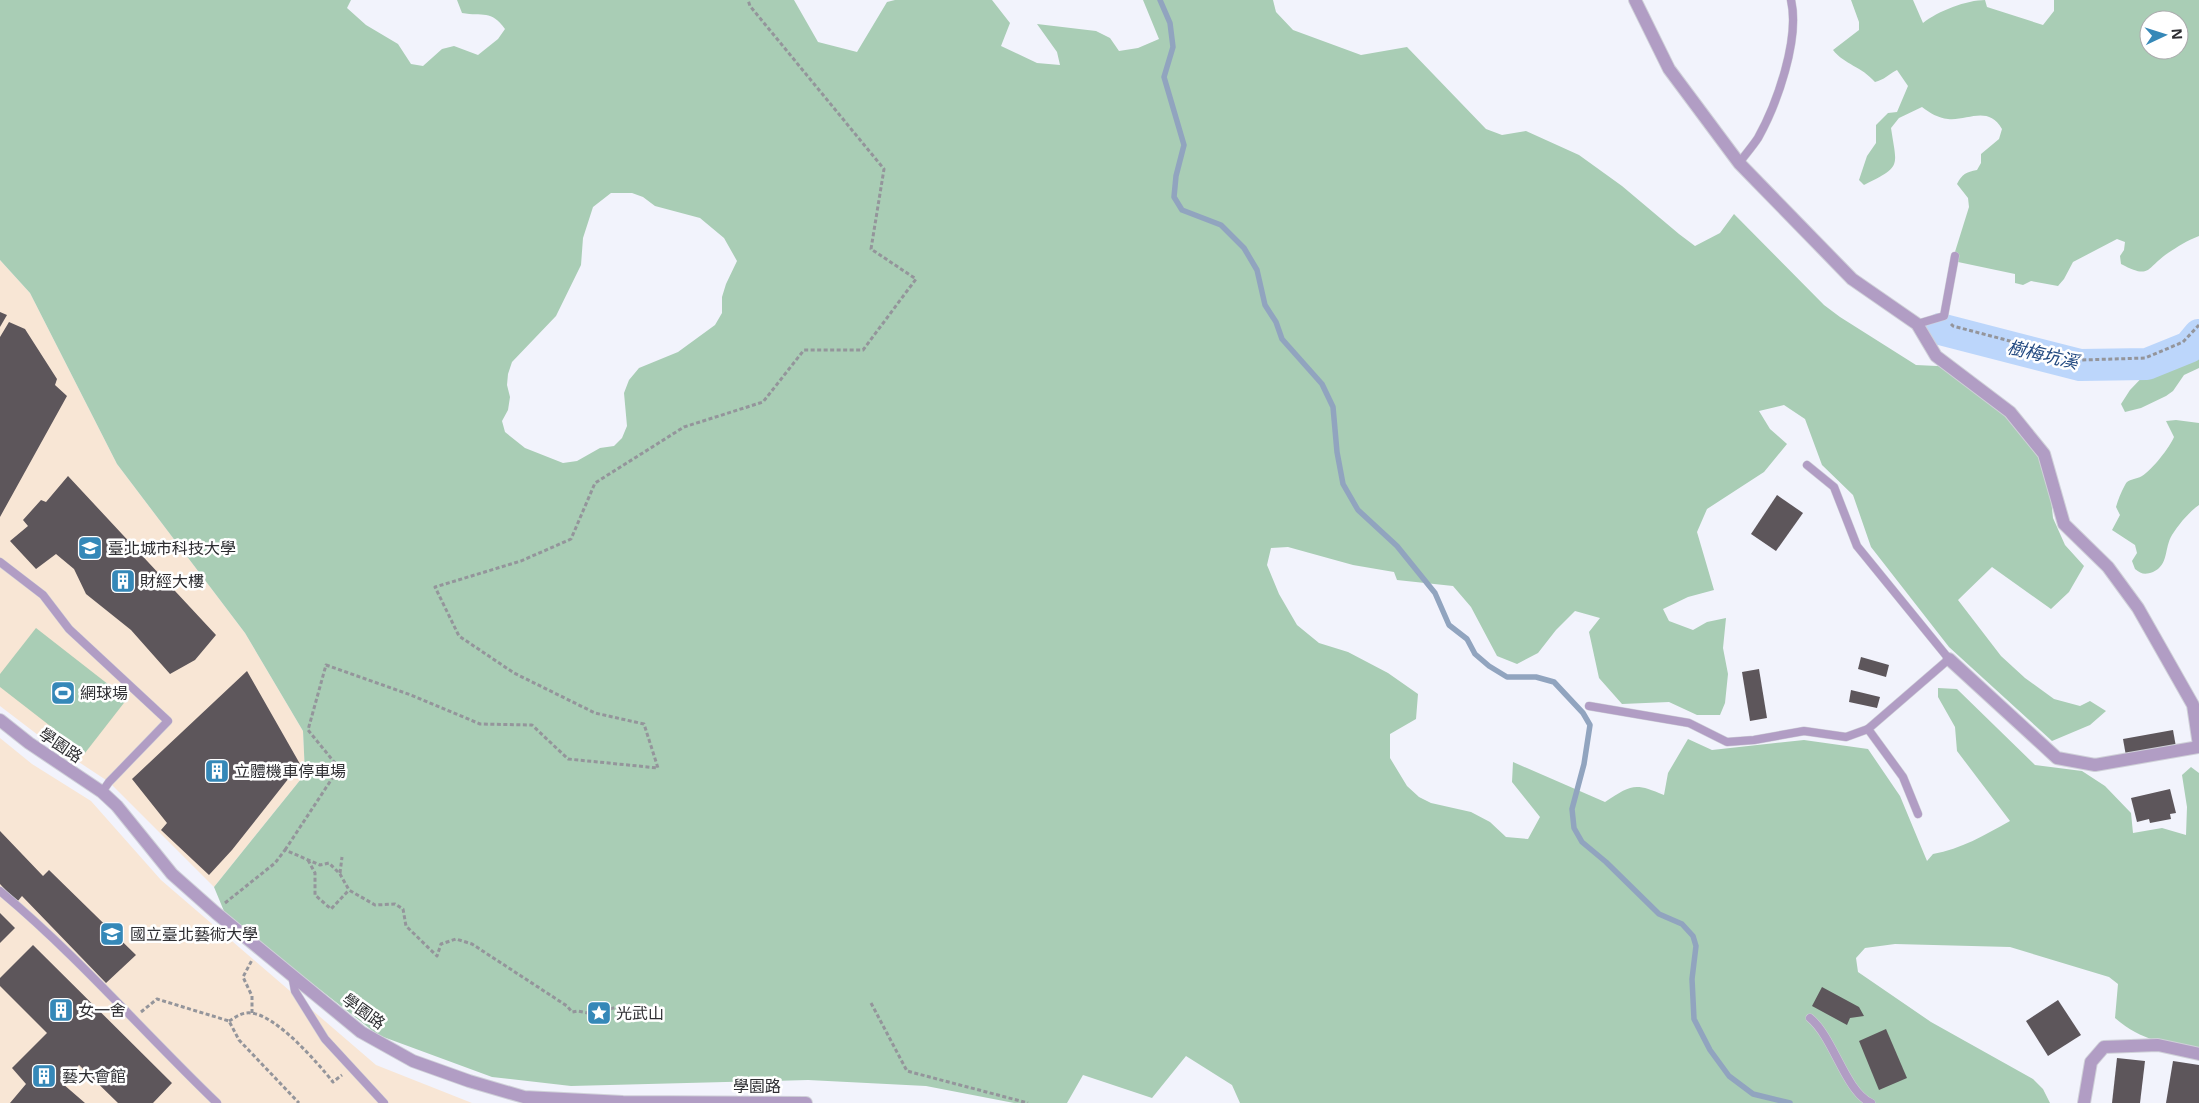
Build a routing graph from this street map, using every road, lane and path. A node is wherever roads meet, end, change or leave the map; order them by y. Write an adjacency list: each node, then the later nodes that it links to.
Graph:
1 (748, 0): 18 (path)
2 (1635, 0): 4 (street)
3 (1791, 0): 4 (lane)
4 (1739, 163): 7 (street)
5 (1955, 256): 6 (lane)
6 (1944, 316): 7 (lane); 8 (path)
7 (1917, 324): 15 (street)
8 (2199, 325)
9 (1807, 466): 11 (lane)
10 (0, 562): 16 (lane)
11 (1949, 659): 14 (lane); 15 (street)
12 (1589, 706): 14 (lane)
13 (0, 720): 16 (street, 學園路)
14 (1868, 729): 17 (lane)
15 (2199, 746)
16 (102, 792): 26 (street, 學園路)
17 (1918, 814)
18 (285, 850): 20 (path); 24 (path)
19 (342, 857): 21 (path)
20 (308, 860): 21 (path); 22 (path)
21 (340, 874): 22 (path)
22 (349, 890): 28 (path)
23 (0, 891): 31 (lane)
24 (229, 899)
25 (256, 955): 29 (path)
26 (292, 974): 34 (lane); 38 (street, 學園路)
27 (871, 1003): 39 (path)
28 (617, 1007)
29 (252, 1013): 32 (path); 34 (path)
30 (1810, 1018): 40 (lane)
31 (133, 1019): 32 (path); 35 (lane)
32 (229, 1021): 36 (path)
33 (2199, 1054): 41 (street)
34 (350, 1068): 37 (lane)
35 (217, 1103)
36 (299, 1103)
37 (384, 1103)
38 (806, 1103)
39 (1028, 1103)
40 (1871, 1103)
41 (2084, 1103)

